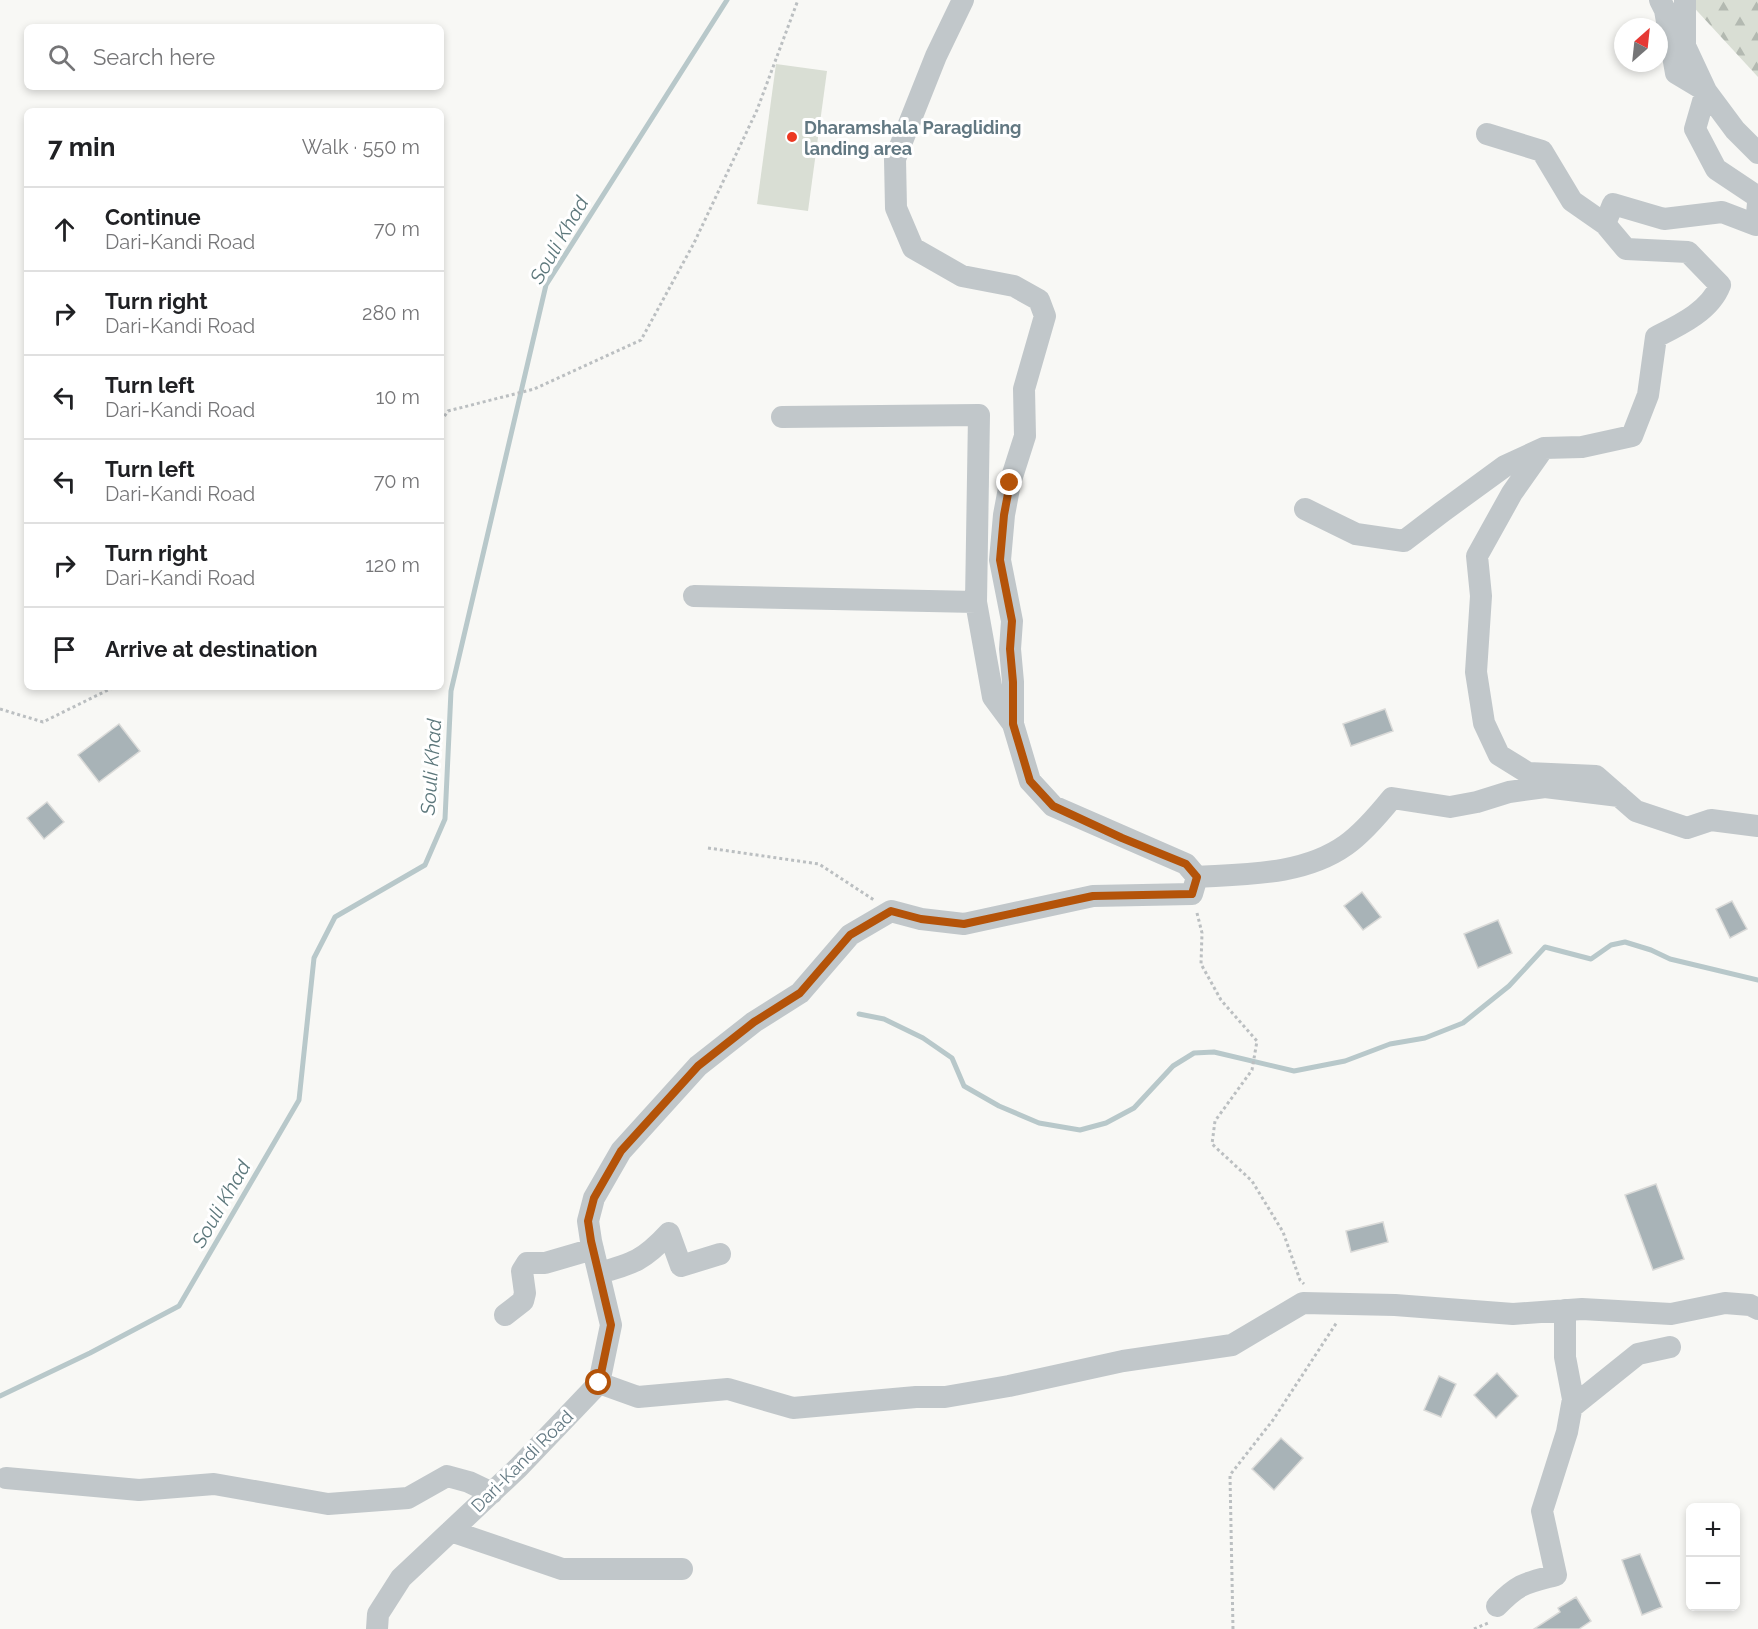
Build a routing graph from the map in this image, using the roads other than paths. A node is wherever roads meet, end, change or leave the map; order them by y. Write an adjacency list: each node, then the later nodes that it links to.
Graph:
1 (963, 0): 15 (street)
2 (1660, 0): 4 (street)
3 (1685, 0): 4 (street)
4 (1706, 91): 6 (street); 7 (street)
5 (1487, 134): 9 (street)
6 (1758, 153)
7 (1758, 197)
8 (1758, 203): 9 (street)
9 (1605, 224): 11 (street)
10 (782, 417): 14 (street)
11 (1544, 448): 12 (street); 16 (street)
12 (1305, 509)
13 (694, 596): 14 (street)
14 (976, 602): 15 (street)
15 (1013, 724): 18 (street)
16 (1619, 796): 17 (street); 18 (street)
17 (1758, 826)
18 (1197, 877): 19 (street)
19 (593, 1249): 21 (street); 24 (street)
20 (720, 1254): 21 (street)
21 (599, 1274): 26 (street)
22 (1758, 1309): 23 (street)
23 (1565, 1310): 26 (street); 27 (street)
24 (505, 1315)
25 (1670, 1347): 27 (street)
26 (599, 1383): 29 (street, Dari-Kandi Road)
27 (1572, 1407): 32 (street)
28 (6, 1478): 29 (street)
29 (492, 1493): 30 (street, Dari-Kandi Road)
30 (451, 1531): 31 (street); 33 (street, Dari-Kandi Road)
31 (682, 1569)
32 (1497, 1606)
33 (377, 1629)

